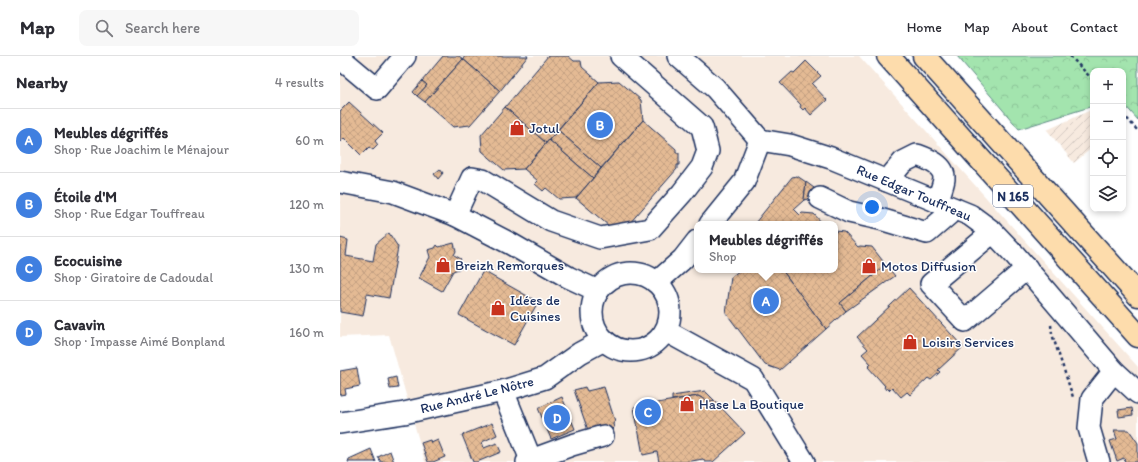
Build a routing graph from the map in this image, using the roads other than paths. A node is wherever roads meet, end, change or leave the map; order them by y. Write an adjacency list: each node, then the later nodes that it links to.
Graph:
1 (405, 56): 6 (street)
2 (621, 56): 12 (street)
3 (678, 56): 7 (street)
4 (888, 56): 21 (highway, N 165)
5 (924, 56): 19 (highway, N 165)
6 (343, 66)
7 (760, 140): 8 (street, Rue Edgar Touffreau); 13 (street)
8 (887, 181): 11 (street, Rue Edgar Touffreau); 11 (street)
9 (340, 182): 12 (street)
10 (820, 198): 11 (street)
11 (946, 205): 14 (street, Rue Edgar Touffreau)
12 (455, 215): 18 (street)
13 (712, 221)
14 (993, 232): 16 (street, Rue Edgar Touffreau); 16 (street)
15 (694, 245): 17 (street)
16 (1026, 268): 23 (street, Rue Edgar Touffreau)
17 (657, 282): 18 (street); 20 (street)
18 (598, 291): 22 (street)
19 (1138, 295)
20 (666, 331): 22 (street); 29 (street)
21 (1138, 336)
22 (604, 340): 24 (street, Rue André Le Nôtre)
23 (1114, 371): 25 (street, Rue Edgar Touffreau); 30 (street)
24 (503, 391): 26 (street, Rue André Le Nôtre); 28 (street)
25 (1138, 393)
26 (340, 423)
27 (603, 436): 28 (street)
28 (529, 461)
29 (804, 462)
30 (1100, 462)

